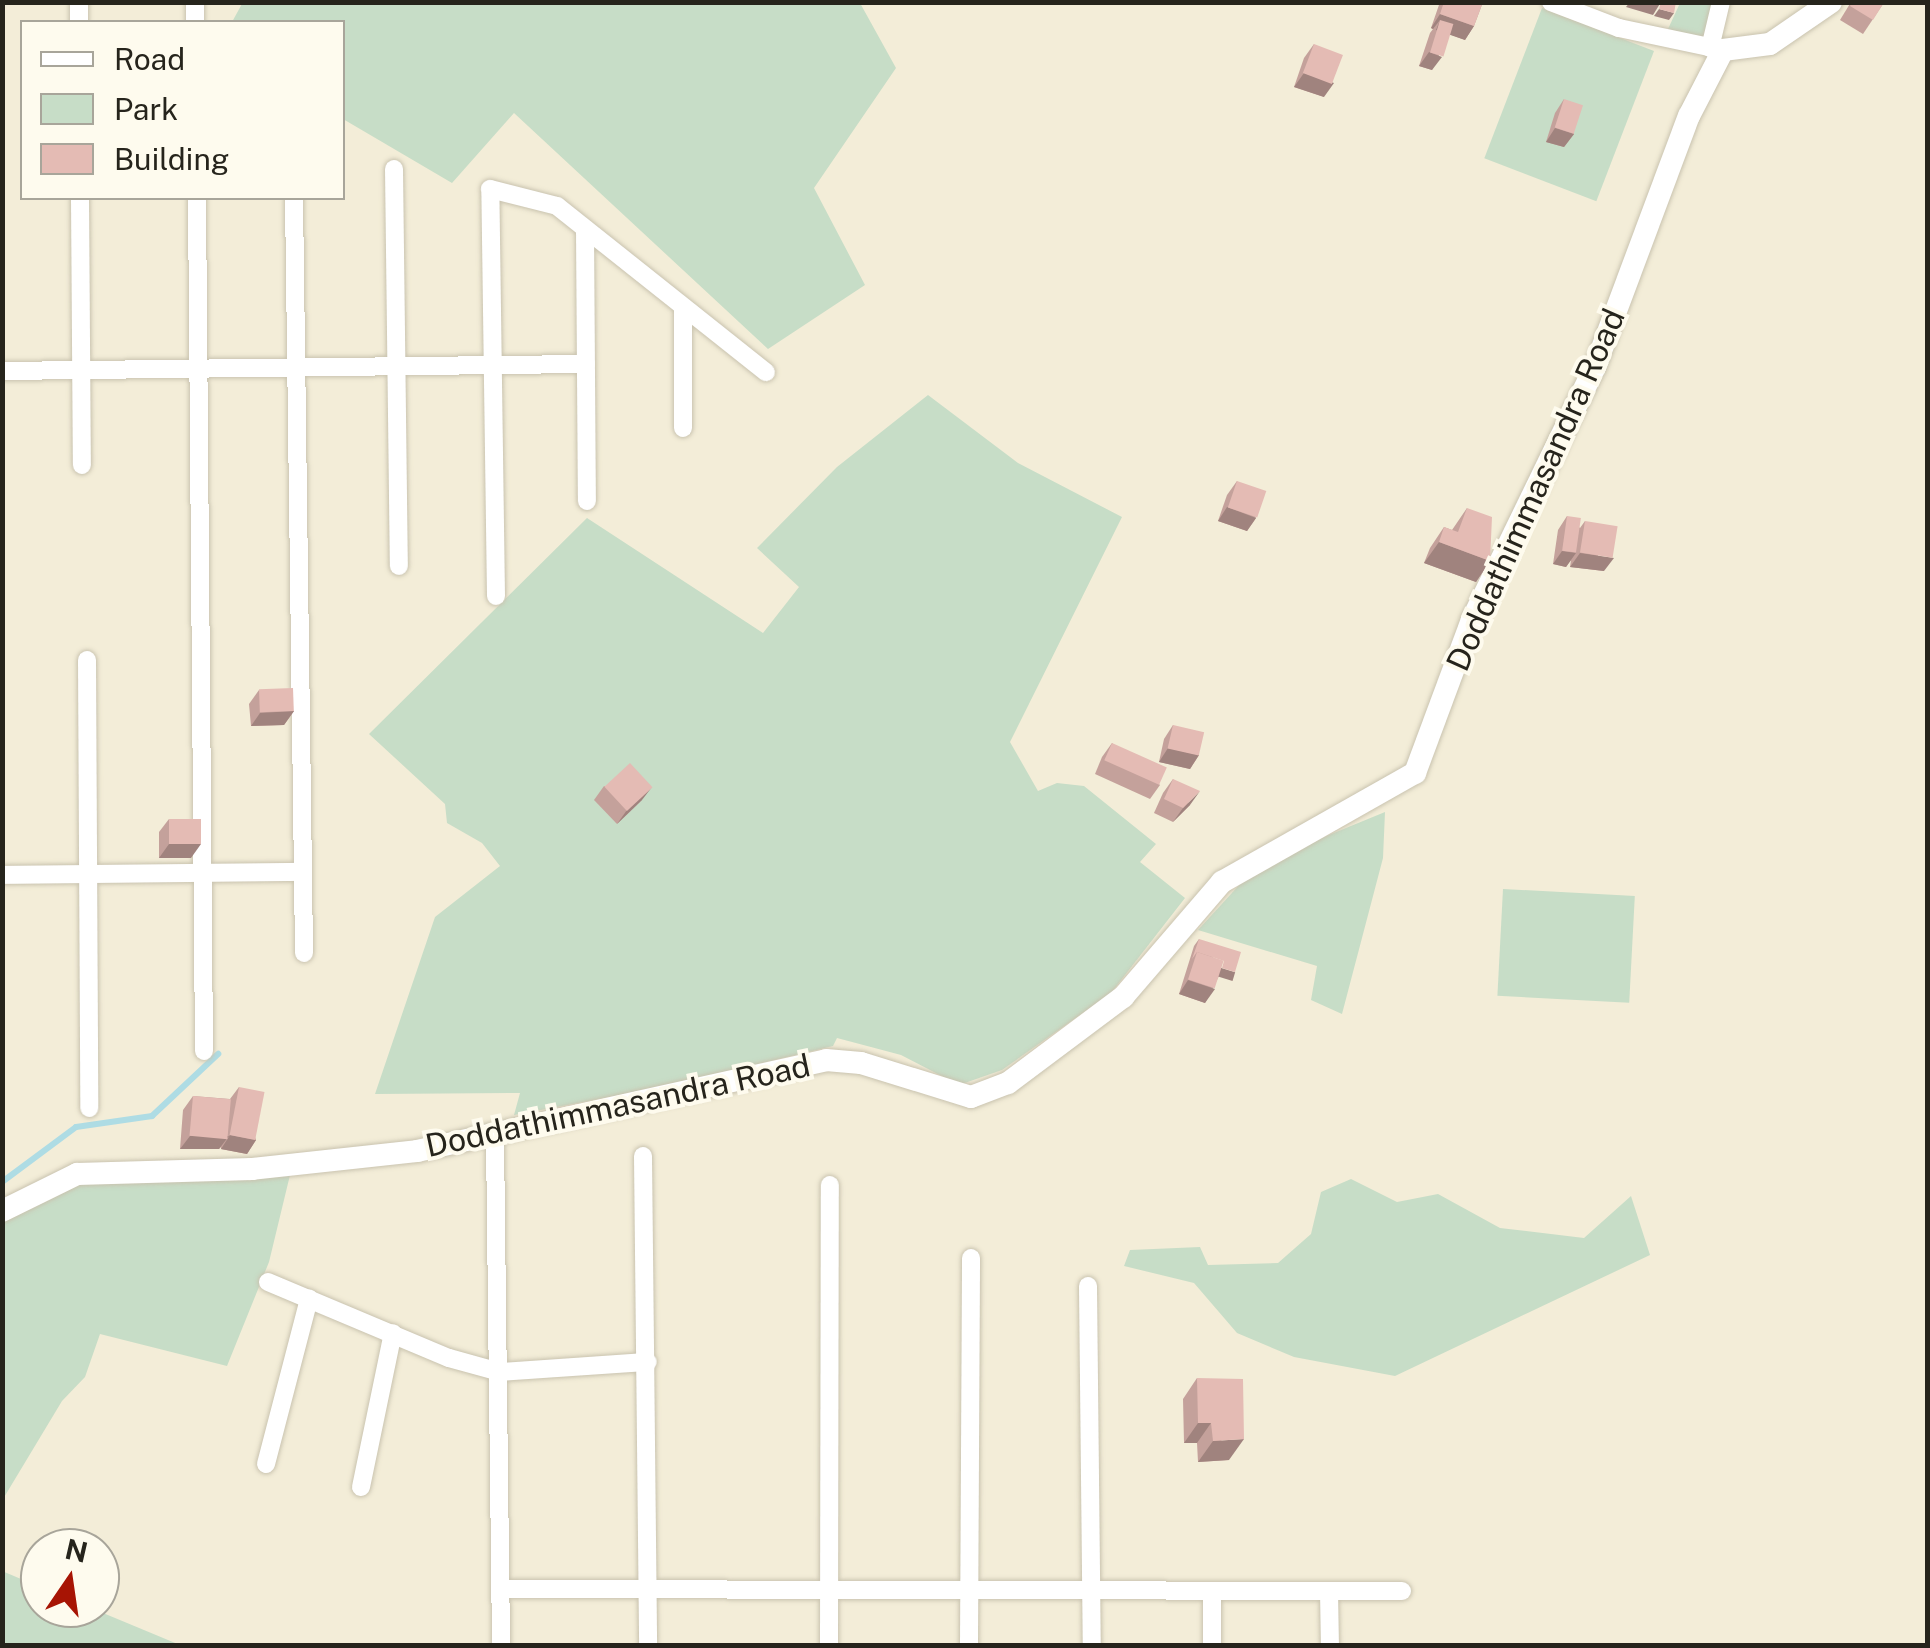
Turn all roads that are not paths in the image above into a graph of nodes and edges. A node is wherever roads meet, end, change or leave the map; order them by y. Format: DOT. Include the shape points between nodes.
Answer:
graph roads {
  1 [pos="1552,2"];
  2 [pos="1721,2"];
  3 [pos="1831,2"];
  4 [pos="1716,49"];
  5 [pos="394,168"];
  6 [pos="80,200"];
  7 [pos="197,200"];
  8 [pos="294,200"];
  9 [pos="585,229"];
  10 [pos="683,306"];
  11 [pos="586,364"];
  12 [pos="492,365"];
  13 [pos="396,366"];
  14 [pos="296,367"];
  15 [pos="199,368"];
  16 [pos="82,370"];
  17 [pos="2,371"];
  18 [pos="766,372"];
  19 [pos="683,428"];
  20 [pos="82,465"];
  21 [pos="587,502"];
  22 [pos="399,566"];
  23 [pos="496,596"];
  24 [pos="87,660"];
  25 [pos="303,872"];
  26 [pos="88,874"];
  27 [pos="204,874"];
  28 [pos="2,876"];
  29 [pos="304,952"];
  30 [pos="204,1051"];
  31 [pos="89,1108"];
  32 [pos="495,1138"];
  33 [pos="644,1156"];
  34 [pos="830,1184"];
  35 [pos="2,1211"];
  36 [pos="971,1258"];
  37 [pos="268,1282"];
  38 [pos="1088,1286"];
  39 [pos="309,1299"];
  40 [pos="393,1334"];
  41 [pos="648,1362"];
  42 [pos="500,1372"];
  43 [pos="266,1464"];
  44 [pos="361,1486"];
  45 [pos="500,1589"];
  46 [pos="649,1590"];
  47 [pos="828,1590"];
  48 [pos="968,1590"];
  49 [pos="1093,1590"];
  50 [pos="1212,1591"];
  51 [pos="1329,1591"];
  52 [pos="1402,1592"];
  53 [pos="501,1646"];
  54 [pos="648,1646"];
  55 [pos="829,1646"];
  56 [pos="969,1646"];
  57 [pos="1092,1646"];
  58 [pos="1212,1646"];
  59 [pos="1330,1646"];
  1 -- 4 [label="street" via="1619,28"];
  2 -- 4 [label="street"];
  3 -- 4 [label="street" via="1770,44"];
  4 -- 32 [label="street, Doddathimmasandra Road" via="1595,367 1472,620 1415,773 1222,882 1123,997 990,1093 944,1094 873,1067 826,1060"];
  5 -- 13 [label="street"];
  6 -- 16 [label="street"];
  7 -- 15 [label="street"];
  8 -- 14 [label="street"];
  9 -- 10 [label="street"];
  9 -- 11 [label="street"];
  9 -- 12 [label="street" via="557,206 490,189"];
  10 -- 18 [label="street"];
  10 -- 19 [label="street"];
  11 -- 12 [label="street"];
  11 -- 21 [label="street"];
  12 -- 13 [label="street"];
  12 -- 23 [label="street"];
  13 -- 14 [label="street"];
  13 -- 22 [label="street"];
  14 -- 15 [label="street"];
  14 -- 25 [label="street"];
  15 -- 16 [label="street"];
  15 -- 27 [label="street"];
  16 -- 17 [label="street"];
  16 -- 20 [label="street"];
  24 -- 26 [label="street"];
  25 -- 27 [label="street"];
  25 -- 29 [label="street"];
  26 -- 27 [label="street"];
  26 -- 28 [label="street"];
  26 -- 31 [label="street"];
  27 -- 30 [label="street"];
  32 -- 35 [label="street, Doddathimmasandra Road" via="252,1168 77,1174"];
  32 -- 42 [label="street"];
  33 -- 41 [label="street"];
  34 -- 47 [label="street"];
  36 -- 48 [label="street"];
  37 -- 39 [label="street"];
  38 -- 49 [label="street"];
  39 -- 40 [label="street"];
  39 -- 43 [label="street"];
  40 -- 42 [label="street"];
  40 -- 44 [label="street"];
  41 -- 42 [label="street"];
  41 -- 46 [label="street"];
  42 -- 45 [label="street"];
  45 -- 46 [label="street"];
  45 -- 53 [label="street"];
  46 -- 47 [label="street"];
  46 -- 54 [label="street"];
  47 -- 48 [label="street"];
  47 -- 55 [label="street"];
  48 -- 49 [label="street"];
  48 -- 56 [label="street"];
  49 -- 50 [label="street"];
  49 -- 57 [label="street"];
  50 -- 51 [label="street"];
  50 -- 58 [label="street"];
  51 -- 52 [label="street"];
  51 -- 59 [label="street"];
}
